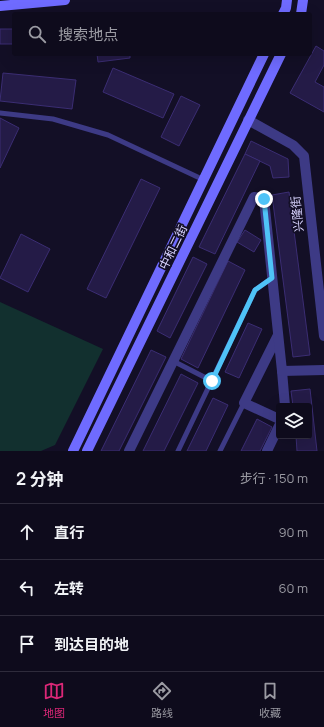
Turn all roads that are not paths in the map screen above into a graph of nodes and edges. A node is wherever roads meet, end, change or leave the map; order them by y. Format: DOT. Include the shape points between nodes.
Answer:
graph roads {
  1 [pos="65,0"];
  2 [pos="287,0"];
  3 [pos="303,0"];
  4 [pos="0,6"];
  5 [pos="284,12"];
  6 [pos="301,12"];
  7 [pos="263,56"];
  8 [pos="280,56"];
  9 [pos="0,113"];
  10 [pos="248,120"];
  11 [pos="204,180"];
  12 [pos="272,278"];
  13 [pos="278,335"];
  14 [pos="324,336"];
  15 [pos="173,361"];
  16 [pos="324,370"];
  17 [pos="282,371"];
  18 [pos="212,381"];
  19 [pos="244,402"];
  20 [pos="285,403"];
  21 [pos="276,418"];
  22 [pos="276,432"];
  23 [pos="73,451"];
  24 [pos="87,451"];
  25 [pos="129,451"];
  26 [pos="178,451"];
  27 [pos="220,451"];
  28 [pos="267,451"];
  1 -- 4 [label="street"];
  2 -- 5 [label="street"];
  3 -- 6 [label="street"];
  7 -- 11 [label="street, 中和二街"];
  8 -- 10 [label="street, 中和二街"];
  9 -- 11 [label="lane" via="53,119 108,135"];
  10 -- 14 [label="street, 兴隆街" via="293,145 304,156"];
  10 -- 24 [label="street, 中和二街"];
  11 -- 23 [label="street, 中和二街"];
  12 -- 13 [label="street"];
  12 -- 15 [label="street" via="264,199 254,197"];
  12 -- 18 [label="lane" via="255,290"];
  13 -- 17 [label="street"];
  13 -- 19 [label="street"];
  15 -- 18 [label="lane"];
  15 -- 25 [label="street"];
  16 -- 17 [label="street"];
  17 -- 20 [label="street"];
  18 -- 26 [label="lane"];
  19 -- 21 [label="street"];
  19 -- 27 [label="lane"];
  22 -- 28 [label="street"];
}
